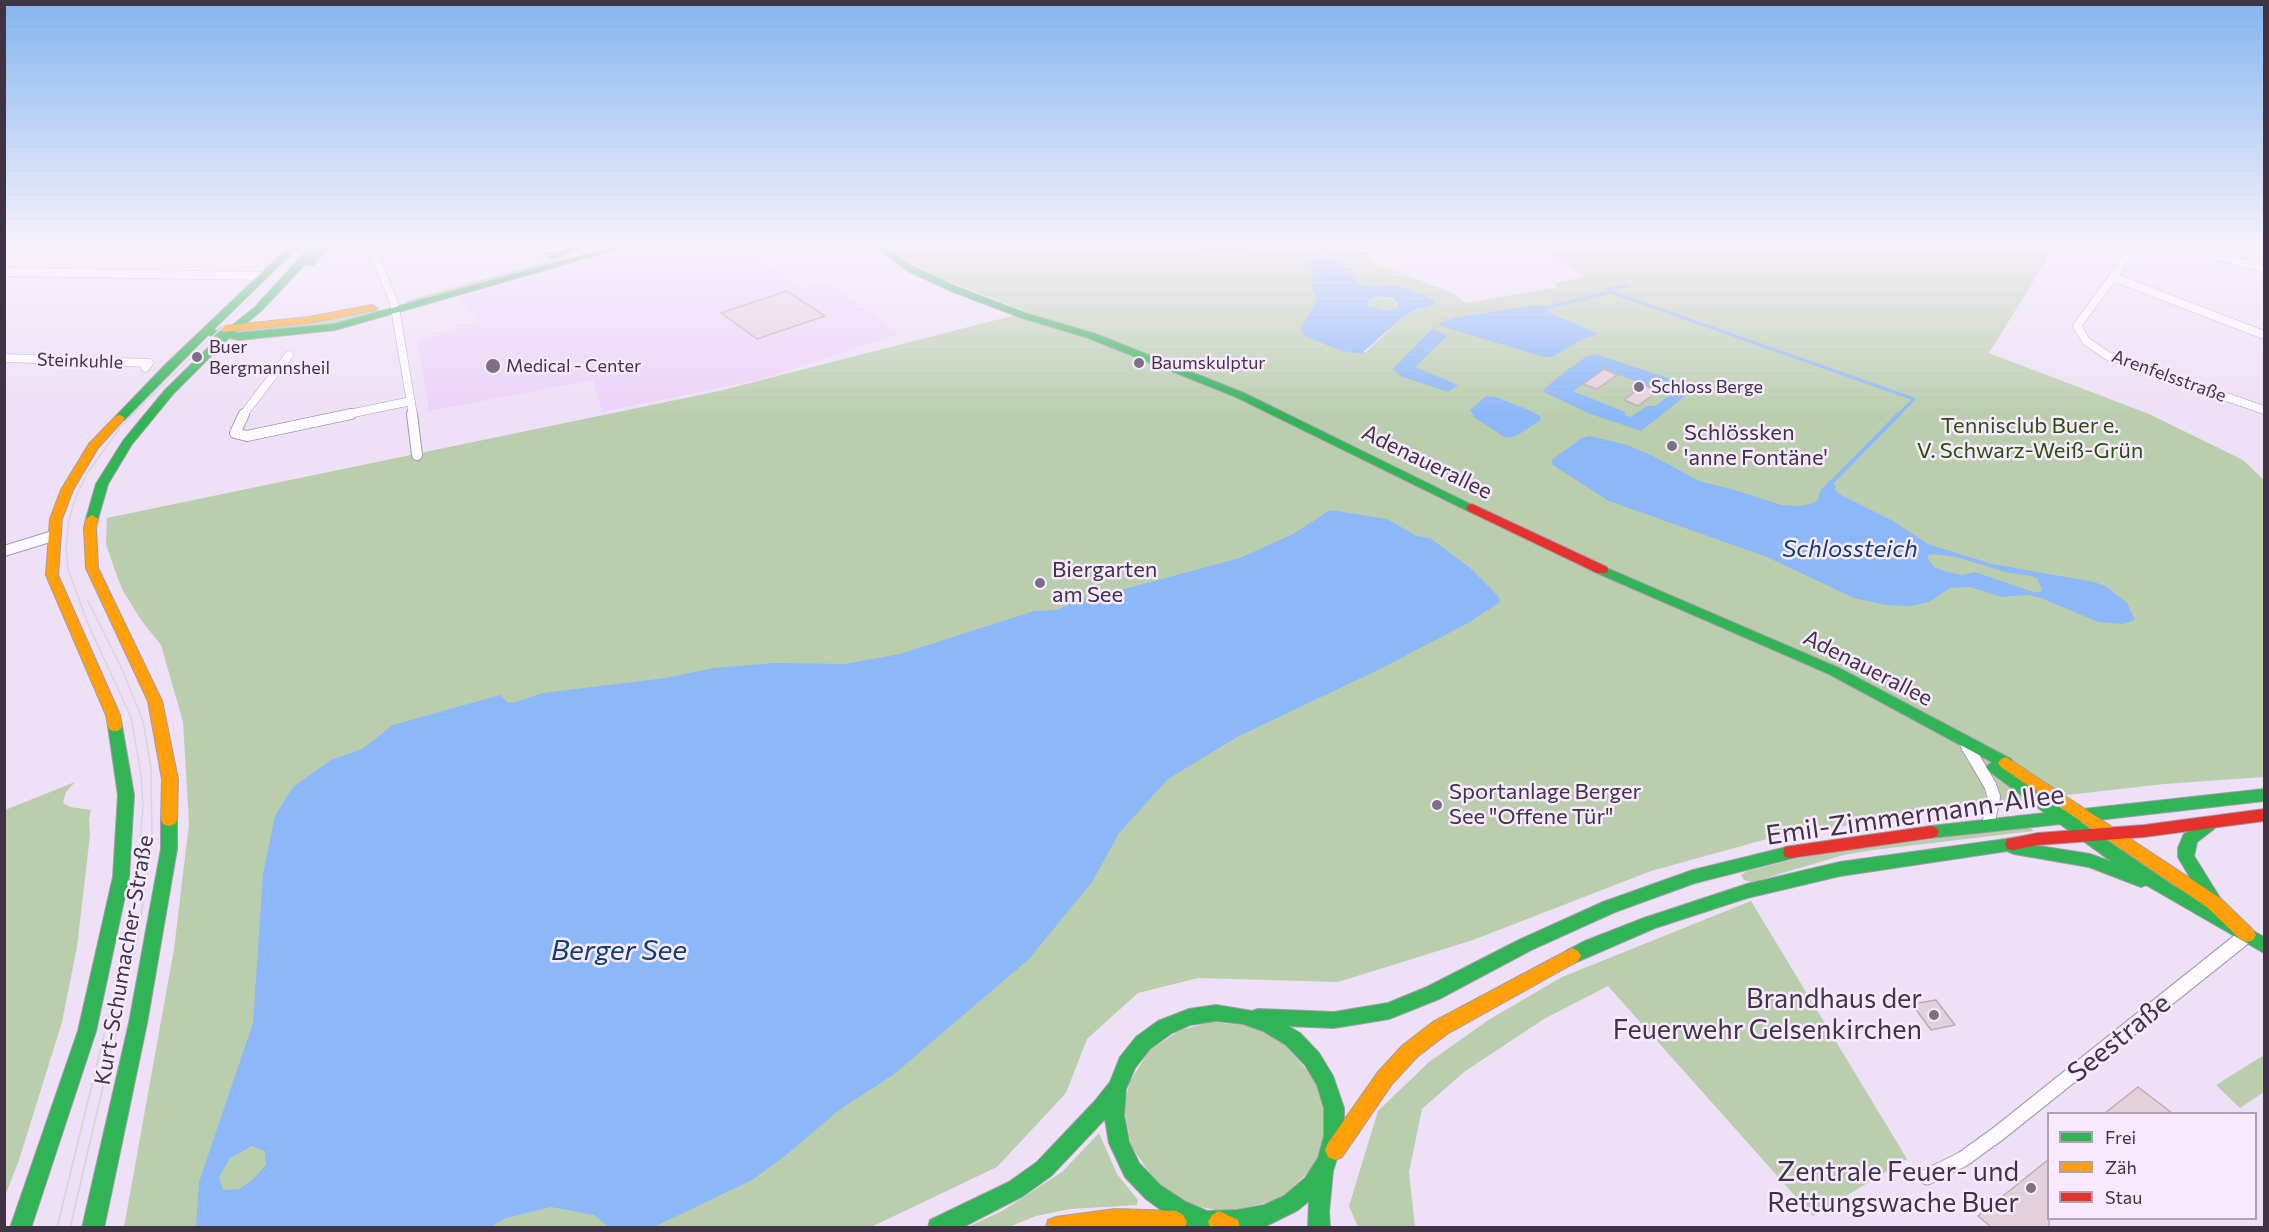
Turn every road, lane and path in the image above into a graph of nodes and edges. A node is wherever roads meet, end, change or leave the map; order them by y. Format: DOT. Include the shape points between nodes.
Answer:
graph roads {
  1 [pos="238,300"];
  2 [pos="266,300"];
  3 [pos="275,300"];
  4 [pos="392,300"];
  5 [pos="414,300"];
  6 [pos="983,300"];
  7 [pos="2095,300"];
  8 [pos="2175,300"];
  9 [pos="394,307"];
  10 [pos="251,325"];
  11 [pos="206,332"];
  12 [pos="233,334"];
  13 [pos="2265,335"];
  14 [pos="289,355"];
  15 [pos="4,358"];
  16 [pos="145,368"];
  17 [pos="411,401"];
  18 [pos="2265,410"];
  19 [pos="417,455"];
  20 [pos="53,536"];
  21 [pos="4,550"];
  22 [pos="1961,742"];
  23 [pos="2265,795"];
  24 [pos="2265,815"];
  25 [pos="2087,816"];
  26 [pos="2064,818"];
  27 [pos="2213,822"];
  28 [pos="1988,825"];
  29 [pos="2110,833"];
  30 [pos="2086,834"];
  31 [pos="2002,846"];
  32 [pos="2168,891"];
  33 [pos="2214,903"];
  34 [pos="2247,935"];
  35 [pos="2265,945"];
  36 [pos="1243,1016"];
  37 [pos="1117,1088"];
  38 [pos="1325,1165"];
  39 [pos="1928,1177"];
  40 [pos="1220,1224"];
  41 [pos="20,1227"];
  42 [pos="93,1227"];
  43 [pos="939,1227"];
  44 [pos="1056,1227"];
  45 [pos="1319,1227"];
  1 -- 11 [label="main road, Kurt-Schumacher-Straße"];
  2 -- 12 [label="main road, Kurt-Schumacher-Straße"];
  3 -- 10 [label="main road, Kurt-Schumacher-Straße"];
  4 -- 9 [label="street"];
  5 -- 9 [label="main road"];
  6 -- 22 [label="main road, Adenauerallee" via="1103,340 1240,395 1574,558 1834,671"];
  7 -- 18 [label="street, Arenfelsstraße" via="2078,322 2080,334 2108,356"];
  8 -- 13 [label="street"];
  9 -- 10 [label="main road"];
  9 -- 12 [label="main road" via="334,327"];
  9 -- 17 [label="street"];
  10 -- 12 [label="main road, Kurt-Schumacher-Straße"];
  11 -- 12 [label="main road"];
  11 -- 20 [label="main road, Kurt-Schumacher-Straße" via="93,446 67,490"];
  12 -- 42 [label="main road, Kurt-Schumacher-Straße" via="189,384 158,408 126,443 102,484 90,528 93,568 156,701 170,779 166,860 138,1023"];
  14 -- 17 [label="street" via="242,417 236,433 247,436"];
  15 -- 16 [label="street, Steinkuhle" via="149,363"];
  17 -- 19 [label="street"];
  20 -- 21 [label="street"];
  20 -- 41 [label="main road, Kurt-Schumacher-Straße" via="51,575 113,715 126,795 120,877 87,1031"];
  22 -- 25 [label="main road, Adenauerallee" via="2005,762"];
  22 -- 26 [label="main road, Adenauerallee"];
  22 -- 28 [label="street" via="1994,797"];
  23 -- 25 [label="main road, Emil-Zimmermann-Allee"];
  24 -- 27 [label="main road, Emil-Zimmermann-Allee"];
  25 -- 26 [label="main road, Emil-Zimmermann-Allee"];
  25 -- 29 [label="main road, Adenauerallee"];
  26 -- 28 [label="main road, Emil-Zimmermann-Allee"];
  26 -- 30 [label="main road, Adenauerallee"];
  27 -- 29 [label="main road, Emil-Zimmermann-Allee"];
  27 -- 33 [label="main road" via="2190,837 2186,857"];
  28 -- 36 [label="main road, Emil-Zimmermann-Allee" via="1809,848 1693,877 1573,922 1389,1011 1334,1020"];
  29 -- 30 [label="main road, Emil-Zimmermann-Allee"];
  29 -- 33 [label="main road, Adenauerallee"];
  30 -- 31 [label="main road, Emil-Zimmermann-Allee"];
  30 -- 32 [label="main road, Adenauerallee"];
  31 -- 32 [label="main road" via="2090,861"];
  31 -- 38 [label="main road, Emil-Zimmermann-Allee" via="1840,868 1771,885 1591,946 1440,1028 1410,1051 1385,1078"];
  32 -- 34 [label="main road, Adenauerallee"];
  33 -- 34 [label="main road, Adenauerallee"];
  34 -- 35 [label="main road, Adenauerallee"];
  34 -- 39 [label="street, Seestraße" via="1999,1133 1963,1159"];
  36 -- 37 [label="main road, Emil-Zimmermann-Allee" via="1216,1013 1189,1017 1165,1027 1143,1042 1127,1063"];
  36 -- 38 [label="main road, Emil-Zimmermann-Allee" via="1293,1039 1326,1082 1334,1108 1334,1136"];
  37 -- 40 [label="main road, Emil-Zimmermann-Allee" via="1114,1115 1119,1143 1132,1170 1153,1192 1179,1210"];
  37 -- 43 [label="main road, Emil-Zimmermann-Allee" via="1044,1169 1016,1189"];
  38 -- 40 [label="main road, Emil-Zimmermann-Allee" via="1312,1185 1291,1203 1266,1215"];
  38 -- 45 [label="main road"];
  40 -- 44 [label="main road, Emil-Zimmermann-Allee" via="1115,1220"];
}
